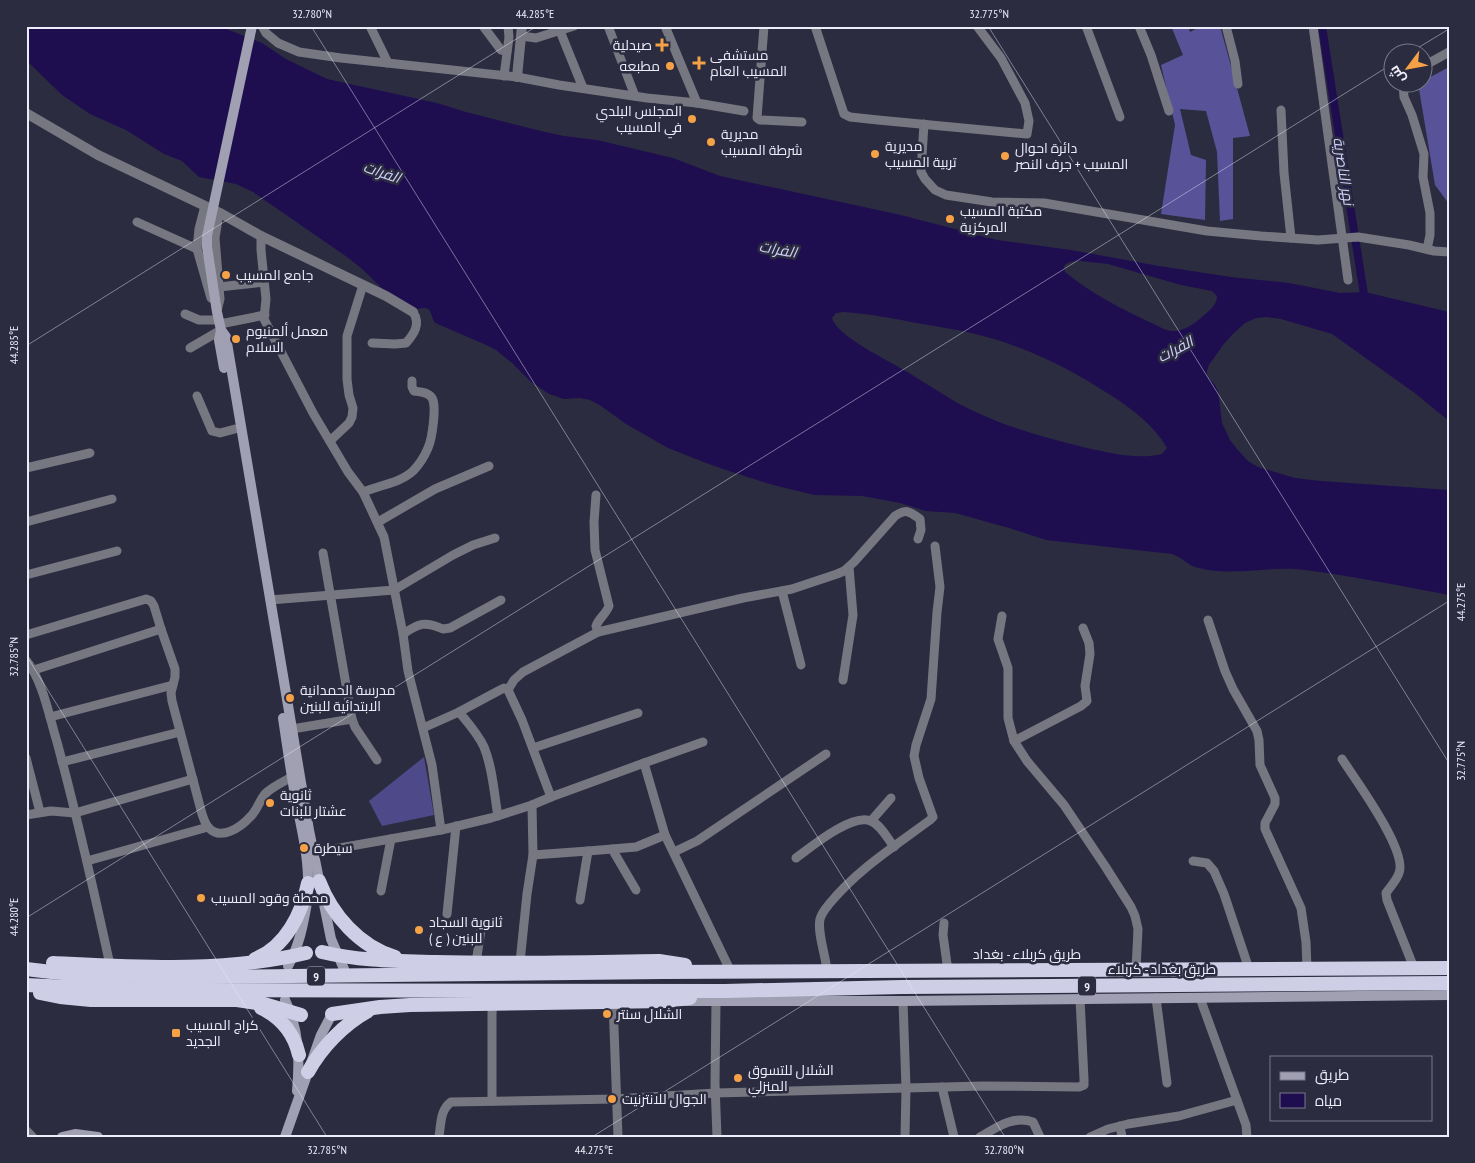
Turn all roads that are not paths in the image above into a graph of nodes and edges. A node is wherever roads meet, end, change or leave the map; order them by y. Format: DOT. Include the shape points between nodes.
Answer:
graph roads {
  1 [pos="252,26"];
  2 [pos="262,26"];
  3 [pos="370,26"];
  4 [pos="483,26"];
  5 [pos="508,26"];
  6 [pos="574,26"];
  7 [pos="608,26"];
  8 [pos="666,26"];
  9 [pos="764,26"];
  10 [pos="815,26"];
  11 [pos="977,26"];
  12 [pos="1086,26"];
  13 [pos="1139,26"];
  14 [pos="1226,26"];
  15 [pos="1313,26"];
  16 [pos="521,31"];
  17 [pos="560,31"];
  18 [pos="507,52"];
  19 [pos="1449,52"];
  20 [pos="1432,61"];
  21 [pos="388,63"];
  22 [pos="504,76"];
  23 [pos="517,77"];
  24 [pos="1238,84"];
  25 [pos="583,88"];
  26 [pos="1404,92"];
  27 [pos="635,96"];
  28 [pos="697,103"];
  29 [pos="1281,110"];
  30 [pos="744,111"];
  31 [pos="1169,111"];
  32 [pos="26,113"];
  33 [pos="1120,117"];
  34 [pos="802,122"];
  35 [pos="924,124"];
  36 [pos="205,206"];
  37 [pos="219,213"];
  38 [pos="137,222"];
  39 [pos="261,236"];
  40 [pos="1290,238"];
  41 [pos="1345,239"];
  42 [pos="197,249"];
  43 [pos="1427,249"];
  44 [pos="1449,252"];
  45 [pos="1348,280"];
  46 [pos="264,282"];
  47 [pos="364,285"];
  48 [pos="220,287"];
  49 [pos="413,312"];
  50 [pos="185,314"];
  51 [pos="265,315"];
  52 [pos="219,321"];
  53 [pos="372,343"];
  54 [pos="190,348"];
  55 [pos="412,381"];
  56 [pos="197,396"];
  57 [pos="235,429"];
  58 [pos="330,441"];
  59 [pos="90,453"];
  60 [pos="489,466"];
  61 [pos="26,468"];
  62 [pos="363,492"];
  63 [pos="596,495"];
  64 [pos="112,499"];
  65 [pos="26,522"];
  66 [pos="378,522"];
  67 [pos="495,538"];
  68 [pos="918,539"];
  69 [pos="935,546"];
  70 [pos="117,551"];
  71 [pos="324,553"];
  72 [pos="849,567"];
  73 [pos="26,575"];
  74 [pos="394,590"];
  75 [pos="782,591"];
  76 [pos="331,595"];
  77 [pos="270,600"];
  78 [pos="501,600"];
  79 [pos="1002,616"];
  80 [pos="1208,620"];
  81 [pos="1083,628"];
  82 [pos="161,629"];
  83 [pos="598,632"];
  84 [pos="26,634"];
  85 [pos="403,634"];
  86 [pos="26,660"];
  87 [pos="801,665"];
  88 [pos="34,670"];
  89 [pos="842,680"];
  90 [pos="173,685"];
  91 [pos="508,690"];
  92 [pos="459,712"];
  93 [pos="638,713"];
  94 [pos="50,717"];
  95 [pos="352,719"];
  96 [pos="423,728"];
  97 [pos="292,729"];
  98 [pos="180,732"];
  99 [pos="1014,741"];
  100 [pos="704,742"];
  101 [pos="533,748"];
  102 [pos="826,754"];
  103 [pos="26,758"];
  104 [pos="1342,759"];
  105 [pos="377,760"];
  106 [pos="62,762"];
  107 [pos="644,763"];
  108 [pos="292,777"];
  109 [pos="193,779"];
  110 [pos="550,797"];
  111 [pos="891,798"];
  112 [pos="532,805"];
  113 [pos="40,812"];
  114 [pos="75,814"];
  115 [pos="26,815"];
  116 [pos="498,816"];
  117 [pos="871,821"];
  118 [pos="456,826"];
  119 [pos="208,827"];
  120 [pos="440,830"];
  121 [pos="666,835"];
  122 [pos="391,839"];
  123 [pos="894,847"];
  124 [pos="612,849"];
  125 [pos="588,851"];
  126 [pos="674,852"];
  127 [pos="310,853"];
  128 [pos="533,855"];
  129 [pos="796,858"];
  130 [pos="87,861"];
  131 [pos="1193,862"];
  132 [pos="313,882"];
  133 [pos="636,890"];
  134 [pos="381,891"];
  135 [pos="580,900"];
  136 [pos="447,914"];
  137 [pos="482,923"];
  138 [pos="944,923"];
  139 [pos="322,952"];
  140 [pos="338,956"];
  141 [pos="296,958"];
  142 [pos="413,962"];
  143 [pos="520,962"];
  144 [pos="476,963"];
  145 [pos="26,964"];
  146 [pos="236,964"];
  147 [pos="110,965"];
  148 [pos="1414,968"];
  149 [pos="1449,968"];
  150 [pos="26,969"];
  151 [pos="344,969"];
  152 [pos="1249,969"];
  153 [pos="1307,969"];
  154 [pos="1136,970"];
  155 [pos="823,971"];
  156 [pos="847,971"];
  157 [pos="948,971"];
  158 [pos="728,972"];
  159 [pos="89,982"];
  160 [pos="1449,983"];
  161 [pos="26,985"];
  162 [pos="26,988"];
  163 [pos="816,988"];
  164 [pos="847,988"];
  165 [pos="725,991"];
  166 [pos="1449,995"];
  167 [pos="1156,998"];
  168 [pos="1200,998"];
  169 [pos="1080,999"];
  170 [pos="234,1000"];
  171 [pos="613,1001"];
  172 [pos="666,1001"];
  173 [pos="903,1001"];
  174 [pos="716,1002"];
  175 [pos="493,1003"];
  176 [pos="380,1007"];
  177 [pos="292,1009"];
  178 [pos="332,1014"];
  179 [pos="299,1054"];
  180 [pos="308,1072"];
  181 [pos="1168,1083"];
  182 [pos="942,1087"];
  183 [pos="906,1088"];
  184 [pos="716,1093"];
  185 [pos="615,1099"];
  186 [pos="1238,1100"];
  187 [pos="492,1101"];
  188 [pos="295,1106"];
  189 [pos="1120,1126"];
  190 [pos="26,1131"];
  191 [pos="286,1136"];
  192 [pos="32,1137"];
  193 [pos="62,1137"];
  194 [pos="98,1137"];
  195 [pos="439,1137"];
  196 [pos="618,1137"];
  197 [pos="717,1137"];
  198 [pos="905,1137"];
  199 [pos="954,1137"];
  200 [pos="980,1137"];
  201 [pos="1040,1137"];
  202 [pos="1090,1137"];
  203 [pos="1122,1137"];
  204 [pos="1247,1137"];
  1 -- 52 [label="main road" via="207,236"];
  2 -- 21 [label="street" via="278,43 299,52"];
  3 -- 21 [label="street"];
  4 -- 18 [label="street"];
  5 -- 18 [label="street"];
  6 -- 17 [label="street"];
  7 -- 27 [label="street"];
  8 -- 28 [label="street"];
  9 -- 34 [label="street" via="757,118"];
  10 -- 35 [label="street" via="844,114"];
  11 -- 35 [label="street" via="1001,58 1025,103 1028,134"];
  12 -- 33 [label="street"];
  13 -- 31 [label="street"];
  14 -- 24 [label="street"];
  15 -- 41 [label="street"];
  16 -- 17 [label="street" via="536,38"];
  16 -- 23 [label="street"];
  17 -- 25 [label="street"];
  18 -- 22 [label="street"];
  19 -- 20 [label="street"];
  21 -- 22 [label="street"];
  22 -- 23 [label="street"];
  23 -- 25 [label="street"];
  25 -- 27 [label="street"];
  26 -- 43 [label="street" via="1424,154 1423,177 1430,213"];
  27 -- 28 [label="street"];
  28 -- 30 [label="street"];
  29 -- 40 [label="street"];
  32 -- 36 [label="street" via="98,155"];
  35 -- 40 [label="street" via="921,172 936,190 946,195 992,202 1044,203 1207,231"];
  36 -- 37 [label="street"];
  36 -- 42 [label="street"];
  37 -- 39 [label="street"];
  37 -- 48 [label="street" via="215,238"];
  38 -- 42 [label="street"];
  39 -- 46 [label="street"];
  39 -- 47 [label="street"];
  40 -- 41 [label="street"];
  41 -- 43 [label="street" via="1358,237"];
  41 -- 45 [label="street"];
  42 -- 52 [label="street"];
  43 -- 44 [label="street"];
  46 -- 48 [label="street"];
  46 -- 51 [label="street"];
  47 -- 49 [label="street"];
  47 -- 58 [label="street" via="347,336 347,379 352,417"];
  48 -- 52 [label="street"];
  49 -- 53 [label="street" via="416,327 406,343"];
  50 -- 52 [label="street" via="199,320"];
  51 -- 52 [label="street"];
  51 -- 58 [label="street" via="264,319"];
  52 -- 54 [label="street"];
  52 -- 57 [label="main road" via="219,340"];
  52 -- 77 [label="main road" via="226,337"];
  55 -- 62 [label="street" via="414,391 426,393 434,401 429,446 415,469 403,479"];
  56 -- 57 [label="street" via="212,431 220,434"];
  57 -- 108 [label="main road"];
  58 -- 62 [label="street"];
  59 -- 61 [label="street"];
  60 -- 66 [label="street" via="436,489"];
  62 -- 66 [label="street"];
  63 -- 83 [label="street" via="595,550 609,606 596,626"];
  64 -- 65 [label="street"];
  66 -- 74 [label="street"];
  67 -- 74 [label="street" via="453,555"];
  68 -- 72 [label="street" via="920,519 906,510 901,512"];
  69 -- 123 [label="street" via="940,587 931,699 914,756 932,816"];
  70 -- 73 [label="street"];
  71 -- 76 [label="street"];
  72 -- 75 [label="street" via="814,583"];
  72 -- 89 [label="street" via="854,615"];
  74 -- 76 [label="street"];
  74 -- 85 [label="street"];
  75 -- 83 [label="street"];
  75 -- 87 [label="street"];
  76 -- 77 [label="street"];
  76 -- 95 [label="street"];
  77 -- 97 [label="main road"];
  78 -- 85 [label="street" via="450,628 443,630 425,623"];
  79 -- 99 [label="street" via="998,639 1008,668 1008,718"];
  80 -- 153 [label="street" via="1225,672 1257,731 1260,765 1274,798 1265,829 1301,908"];
  81 -- 99 [label="street" via="1090,654 1085,686 1087,701"];
  82 -- 84 [label="street" via="154,606 146,599"];
  82 -- 88 [label="street"];
  82 -- 90 [label="street" via="175,669"];
  83 -- 91 [label="street" via="523,672"];
  85 -- 96 [label="street" via="408,671"];
  86 -- 88 [label="street"];
  88 -- 94 [label="street"];
  90 -- 94 [label="street"];
  90 -- 98 [label="street" via="172,701"];
  91 -- 92 [label="street" via="504,688"];
  91 -- 101 [label="street"];
  92 -- 96 [label="street"];
  92 -- 116 [label="street" via="483,746 489,762"];
  93 -- 101 [label="street"];
  94 -- 106 [label="street"];
  95 -- 97 [label="street"];
  95 -- 105 [label="street"];
  96 -- 120 [label="street" via="432,765"];
  97 -- 127 [label="main road"];
  98 -- 106 [label="street"];
  98 -- 109 [label="street"];
  99 -- 154 [label="street" via="1064,805 1135,916 1138,930"];
  100 -- 107 [label="street"];
  101 -- 110 [label="street"];
  102 -- 126 [label="street" via="697,841"];
  103 -- 113 [label="street"];
  104 -- 148 [label="street" via="1390,835 1398,855 1400,873 1386,893"];
  106 -- 114 [label="street"];
  107 -- 110 [label="street"];
  107 -- 121 [label="street"];
  108 -- 119 [label="street" via="268,791 251,816 233,830 222,833"];
  108 -- 127 [label="main road"];
  109 -- 114 [label="street"];
  109 -- 119 [label="street"];
  110 -- 112 [label="street"];
  111 -- 117 [label="street"];
  112 -- 116 [label="street"];
  112 -- 128 [label="street"];
  113 -- 114 [label="street"];
  113 -- 115 [label="street"];
  114 -- 130 [label="street"];
  116 -- 118 [label="street"];
  117 -- 123 [label="street"];
  117 -- 129 [label="street" via="854,821 835,830"];
  118 -- 120 [label="street"];
  118 -- 136 [label="street"];
  119 -- 130 [label="street"];
  120 -- 122 [label="street"];
  121 -- 124 [label="street" via="636,847"];
  121 -- 126 [label="street"];
  122 -- 127 [label="street"];
  122 -- 134 [label="street"];
  123 -- 155 [label="street" via="851,879 822,912"];
  124 -- 125 [label="street"];
  124 -- 133 [label="street"];
  125 -- 128 [label="street"];
  125 -- 135 [label="street"];
  126 -- 158 [label="street"];
  127 -- 132 [label="main road"];
  128 -- 143 [label="street"];
  130 -- 147 [label="street"];
  131 -- 152 [label="street" via="1207,863 1214,871"];
  132 -- 140 [label="main road"];
  132 -- 141 [label="main road"];
  132 -- 142 [label="highway" via="357,936 390,956"];
  132 -- 146 [label="highway" via="302,908 280,941 267,953"];
  137 -- 144 [label="street"];
  138 -- 157 [label="street"];
  139 -- 140 [label="highway, 9"];
  139 -- 141 [label="highway, 9"];
  139 -- 151 [label="highway, 9" via="335,958"];
  140 -- 142 [label="highway, 9"];
  140 -- 151 [label="main road"];
  141 -- 146 [label="highway, 9"];
  141 -- 177 [label="highway, 9" via="283,974 282,983 282,992"];
  142 -- 144 [label="highway, 9"];
  143 -- 144 [label="highway, 9"];
  143 -- 158 [label="highway, 9" via="659,961"];
  145 -- 147 [label="highway, 9"];
  146 -- 147 [label="highway, 9" via="177,967"];
  148 -- 149 [label="highway, طريق كربلاء - بغداد / 9"];
  148 -- 153 [label="highway, طريق كربلاء - بغداد / 9"];
  150 -- 159 [label="highway, 9"];
  151 -- 178 [label="highway, 9" via="348,983 346,998"];
  152 -- 153 [label="highway, طريق كربلاء - بغداد / 9"];
  152 -- 154 [label="highway, طريق كربلاء - بغداد / 9"];
  154 -- 157 [label="highway, طريق كربلاء - بغداد / 9"];
  155 -- 156 [label="highway, طريق كربلاء - بغداد / 9"];
  155 -- 158 [label="highway, طريق كربلاء - بغداد / 9"];
  155 -- 163 [label="highway" via="822,981"];
  156 -- 157 [label="highway, طريق كربلاء - بغداد / 9"];
  156 -- 164 [label="highway" via="843,980"];
  158 -- 159 [label="highway, 9" via="131,977"];
  159 -- 161 [label="highway, 9"];
  159 -- 165 [label="highway, 9" via="179,990"];
  160 -- 164 [label="highway, طريق بغداد - كربلاء / 9"];
  162 -- 170 [label="highway, 9" via="43,994 91,1000"];
  163 -- 164 [label="highway, طريق بغداد - كربلاء / 9"];
  163 -- 165 [label="highway, طريق بغداد - كربلاء / 9"];
  165 -- 172 [label="highway, 9"];
  166 -- 168 [label="main road"];
  167 -- 168 [label="main road"];
  167 -- 169 [label="main road"];
  167 -- 181 [label="street"];
  168 -- 186 [label="street"];
  169 -- 173 [label="main road"];
  169 -- 182 [label="street" via="1084,1085"];
  170 -- 177 [label="highway, 9"];
  170 -- 179 [label="highway" via="261,1008 282,1021 293,1036"];
  171 -- 172 [label="highway, 9"];
  171 -- 175 [label="highway, 9"];
  171 -- 185 [label="street"];
  172 -- 174 [label="main road"];
  173 -- 174 [label="main road"];
  173 -- 183 [label="street"];
  174 -- 184 [label="street"];
  175 -- 176 [label="highway, 9"];
  175 -- 187 [label="street"];
  176 -- 178 [label="highway, 9"];
  176 -- 180 [label="highway" via="355,1018 322,1050"];
  177 -- 178 [label="highway, 9" via="315,1018"];
  177 -- 179 [label="main road"];
  178 -- 180 [label="main road"];
  179 -- 188 [label="main road"];
  180 -- 188 [label="main road"];
  182 -- 183 [label="street"];
  182 -- 199 [label="street"];
  183 -- 184 [label="street"];
  183 -- 198 [label="street"];
  184 -- 185 [label="street"];
  184 -- 197 [label="street"];
  185 -- 187 [label="street"];
  185 -- 196 [label="street"];
  186 -- 189 [label="street" via="1179,1116"];
  186 -- 204 [label="street"];
  187 -- 195 [label="street" via="451,1102 445,1107"];
  188 -- 191 [label="main road"];
  189 -- 202 [label="street"];
  189 -- 203 [label="street"];
  190 -- 192 [label="street"];
  193 -- 194 [label="main road" via="75,1134"];
  200 -- 201 [label="street" via="1011,1121 1025,1119 1033,1122"];
}
